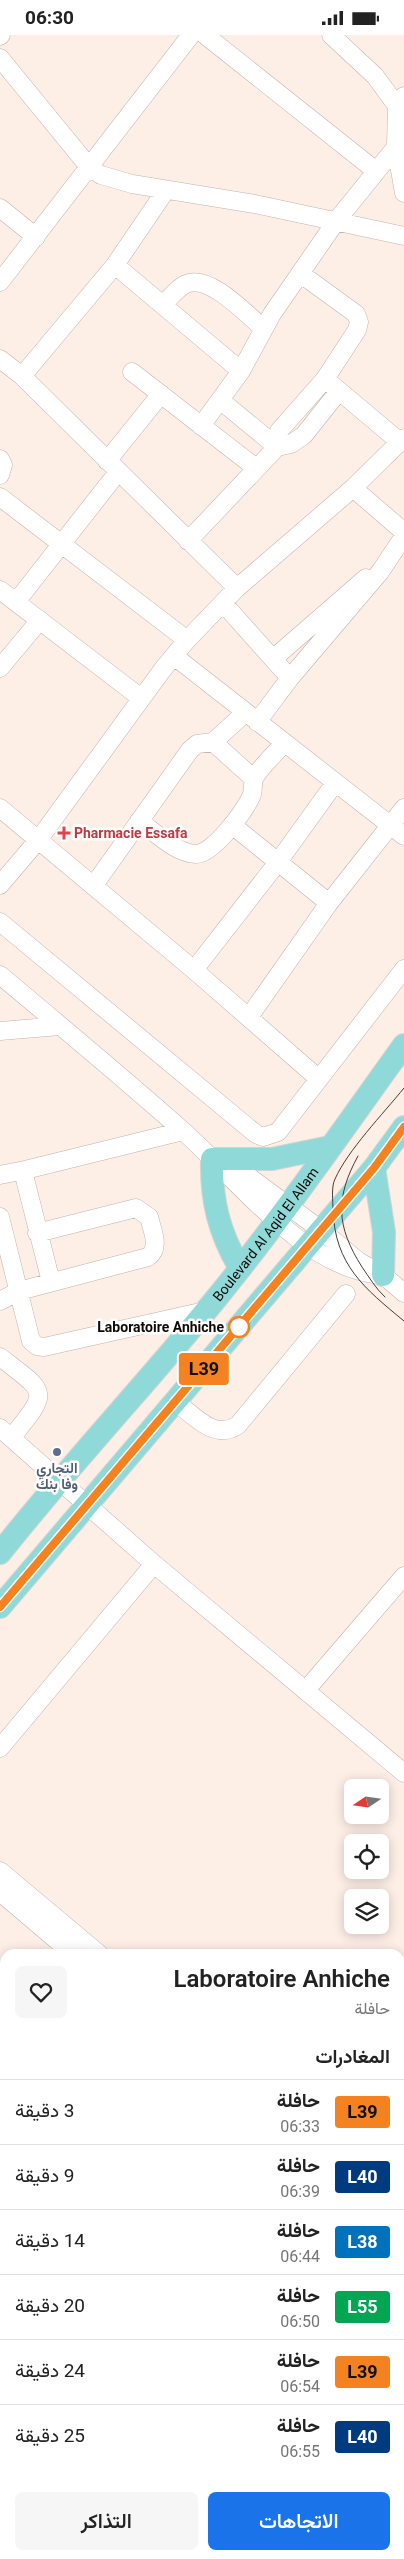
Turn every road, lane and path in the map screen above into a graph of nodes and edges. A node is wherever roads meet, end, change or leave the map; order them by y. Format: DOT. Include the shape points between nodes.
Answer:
graph roads {
  1 [pos="191,35"];
  2 [pos="204,35"];
  3 [pos="331,35"];
  4 [pos="0,58"];
  5 [pos="400,101"];
  6 [pos="396,147"];
  7 [pos="90,168"];
  8 [pos="376,171"];
  9 [pos="166,190"];
  10 [pos="404,193"];
  11 [pos="0,208"];
  12 [pos="337,221"];
  13 [pos="404,236"];
  14 [pos="36,237"];
  15 [pos="115,265"];
  16 [pos="301,274"];
  17 [pos="0,282"];
  18 [pos="163,305"];
  19 [pos="264,329"];
  20 [pos="0,359"];
  21 [pos="240,371"];
  22 [pos="132,372"];
  23 [pos="22,376"];
  24 [pos="325,379"];
  25 [pos="339,391"];
  26 [pos="160,394"];
  27 [pos="220,400"];
  28 [pos="201,425"];
  29 [pos="402,440"];
  30 [pos="277,447"];
  31 [pos="0,459"];
  32 [pos="112,466"];
  33 [pos="256,469"];
  34 [pos="0,475"];
  35 [pos="353,489"];
  36 [pos="0,497"];
  37 [pos="404,532"];
  38 [pos="404,537"];
  39 [pos="188,541"];
  40 [pos="61,545"];
  41 [pos="380,572"];
  42 [pos="237,588"];
  43 [pos="0,589"];
  44 [pos="16,602"];
  45 [pos="223,603"];
  46 [pos="40,620"];
  47 [pos="187,640"];
  48 [pos="174,656"];
  49 [pos="274,658"];
  50 [pos="0,668"];
  51 [pos="290,678"];
  52 [pos="141,699"];
  53 [pos="251,717"];
  54 [pos="214,742"];
  55 [pos="284,743"];
  56 [pos="254,779"];
  57 [pos="335,783"];
  58 [pos="0,808"];
  59 [pos="404,808"];
  60 [pos="139,821"];
  61 [pos="232,825"];
  62 [pos="390,825"];
  63 [pos="404,836"];
  64 [pos="39,839"];
  65 [pos="278,862"];
  66 [pos="0,885"];
  67 [pos="94,885"];
  68 [pos="329,903"];
  69 [pos="0,922"];
  70 [pos="194,969"];
  71 [pos="404,969"];
  72 [pos="0,975"];
  73 [pos="249,1017"];
  74 [pos="60,1026"];
  75 [pos="0,1031"];
  76 [pos="404,1045"];
  77 [pos="320,1079"];
  78 [pos="404,1127"];
  79 [pos="183,1131"];
  80 [pos="330,1147"];
  81 [pos="212,1159"];
  82 [pos="374,1168"];
  83 [pos="25,1170"];
  84 [pos="0,1175"];
  85 [pos="282,1213"];
  86 [pos="0,1217"];
  87 [pos="37,1233"];
  88 [pos="314,1237"];
  89 [pos="240,1267"];
  90 [pos="384,1275"];
  91 [pos="51,1282"];
  92 [pos="19,1291"];
  93 [pos="346,1293"];
  94 [pos="404,1293"];
  95 [pos="0,1301"];
  96 [pos="205,1311"];
  97 [pos="0,1357"];
  98 [pos="176,1402"];
  99 [pos="6,1433"];
  100 [pos="59,1479"];
  101 [pos="86,1503"];
  102 [pos="0,1553"];
  103 [pos="154,1564"];
  104 [pos="404,1576"];
  105 [pos="0,1607"];
  106 [pos="306,1690"];
  107 [pos="0,1748"];
  108 [pos="404,1773"];
  109 [pos="0,1871"];
  110 [pos="0,1892"];
  111 [pos="67,1949"];
  112 [pos="93,1949"];
  1 -- 7 [label="street"];
  2 -- 8 [label="street"];
  3 -- 5 [label="street"];
  4 -- 7 [label="street"];
  5 -- 6 [label="street"];
  6 -- 8 [label="street"];
  6 -- 10 [label="street"];
  7 -- 9 [label="street" via="114,180"];
  7 -- 14 [label="street"];
  8 -- 12 [label="street"];
  9 -- 12 [label="street"];
  9 -- 15 [label="street"];
  11 -- 14 [label="street"];
  12 -- 13 [label="street"];
  12 -- 16 [label="street"];
  14 -- 17 [label="street"];
  15 -- 18 [label="street"];
  15 -- 23 [label="street"];
  16 -- 19 [label="street"];
  16 -- 24 [label="street" via="356,314 359,322 358,330"];
  18 -- 19 [label="street" via="186,284 199,281 212,286"];
  18 -- 21 [label="street"];
  19 -- 21 [label="street"];
  20 -- 23 [label="street"];
  21 -- 27 [label="street"];
  22 -- 26 [label="street"];
  23 -- 32 [label="street"];
  24 -- 25 [label="street"];
  24 -- 30 [label="street" via="280,431"];
  25 -- 29 [label="street"];
  25 -- 30 [label="street" via="304,435 291,444"];
  26 -- 28 [label="street"];
  26 -- 32 [label="street"];
  27 -- 28 [label="street"];
  27 -- 30 [label="street"];
  28 -- 33 [label="street"];
  29 -- 35 [label="street"];
  30 -- 33 [label="street"];
  31 -- 34 [label="street"];
  32 -- 39 [label="street"];
  32 -- 40 [label="street"];
  33 -- 39 [label="street"];
  35 -- 37 [label="street"];
  35 -- 42 [label="street"];
  36 -- 40 [label="street"];
  38 -- 41 [label="street"];
  39 -- 42 [label="street"];
  40 -- 44 [label="street"];
  40 -- 47 [label="street"];
  41 -- 49 [label="street" via="354,586"];
  41 -- 51 [label="street"];
  42 -- 45 [label="street"];
  43 -- 44 [label="street"];
  44 -- 46 [label="street"];
  45 -- 47 [label="street"];
  45 -- 49 [label="street"];
  46 -- 50 [label="street"];
  46 -- 52 [label="street"];
  47 -- 48 [label="street"];
  48 -- 52 [label="street"];
  48 -- 53 [label="street"];
  49 -- 51 [label="street"];
  51 -- 53 [label="street"];
  52 -- 64 [label="street"];
  53 -- 54 [label="street"];
  53 -- 55 [label="street"];
  54 -- 56 [label="street"];
  54 -- 60 [label="street" via="197,744 190,750"];
  55 -- 56 [label="street"];
  55 -- 57 [label="street"];
  56 -- 61 [label="street" via="250,799"];
  57 -- 62 [label="street"];
  57 -- 65 [label="street"];
  58 -- 64 [label="street"];
  59 -- 62 [label="street"];
  60 -- 61 [label="street" via="181,850 196,854 207,851"];
  60 -- 67 [label="street"];
  61 -- 65 [label="street"];
  62 -- 63 [label="street"];
  62 -- 68 [label="street"];
  64 -- 66 [label="street"];
  64 -- 67 [label="street"];
  65 -- 68 [label="street"];
  65 -- 70 [label="street"];
  67 -- 70 [label="street"];
  68 -- 73 [label="street"];
  69 -- 77 [label="street" via="256,1133 269,1136 278,1131"];
  70 -- 73 [label="street"];
  71 -- 77 [label="street"];
  72 -- 74 [label="street"];
  73 -- 77 [label="street"];
  74 -- 75 [label="street"];
  74 -- 79 [label="street"];
  76 -- 80 [label="main road, Boulevard Al Aqid El Allam"];
  78 -- 82 [label="main road"];
  79 -- 81 [label="street"];
  79 -- 83 [label="street"];
  80 -- 81 [label="main road" via="272,1159"];
  80 -- 85 [label="main road, Boulevard Al Aqid El Allam"];
  81 -- 85 [label="street" via="247,1195"];
  81 -- 89 [label="main road" via="211,1182 216,1212 228,1248"];
  82 -- 88 [label="main road"];
  82 -- 90 [label="main road" via="382,1217"];
  83 -- 84 [label="street"];
  83 -- 87 [label="street"];
  85 -- 88 [label="street"];
  85 -- 89 [label="main road, Boulevard Al Aqid El Allam"];
  86 -- 92 [label="street"];
  87 -- 91 [label="street"];
  87 -- 91 [label="street" via="136,1208 148,1217 156,1247 154,1253"];
  88 -- 90 [label="street"];
  88 -- 98 [label="main road"];
  89 -- 96 [label="main road, Boulevard Al Aqid El Allam"];
  90 -- 94 [label="street"];
  91 -- 92 [label="street"];
  92 -- 95 [label="street"];
  92 -- 96 [label="street" via="31,1341 44,1347"];
  93 -- 98 [label="street" via="238,1425 214,1430"];
  96 -- 100 [label="main road, Boulevard Al Aqid El Allam"];
  97 -- 99 [label="street" via="38,1389 38,1405"];
  98 -- 101 [label="main road"];
  99 -- 100 [label="street"];
  100 -- 101 [label="street"];
  100 -- 102 [label="main road, Boulevard Al Aqid El Allam"];
  101 -- 103 [label="street"];
  101 -- 105 [label="main road"];
  103 -- 106 [label="street"];
  103 -- 107 [label="street"];
  104 -- 106 [label="street"];
  106 -- 108 [label="street"];
  109 -- 112 [label="street"];
  110 -- 111 [label="street"];
}
